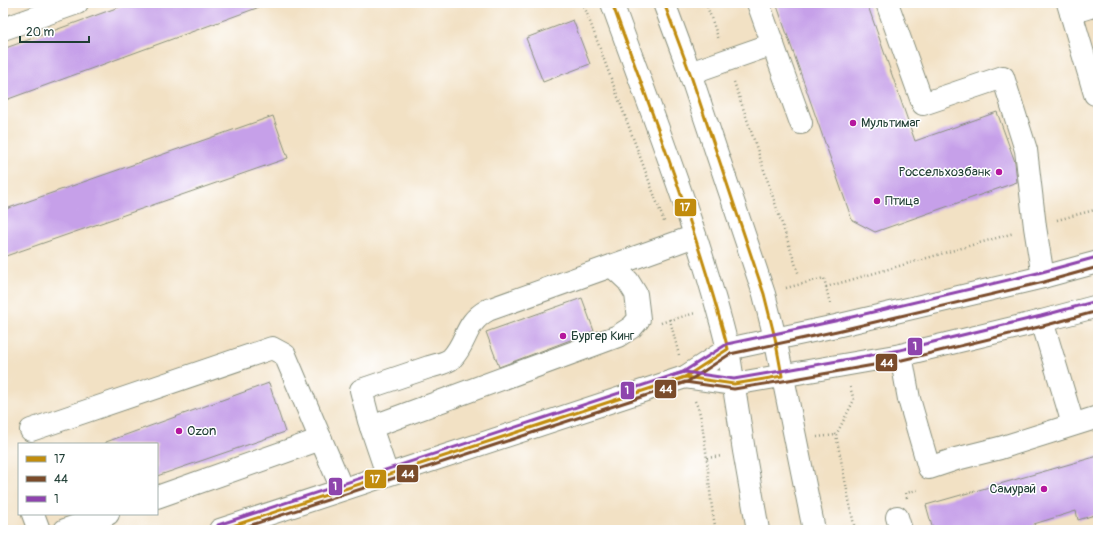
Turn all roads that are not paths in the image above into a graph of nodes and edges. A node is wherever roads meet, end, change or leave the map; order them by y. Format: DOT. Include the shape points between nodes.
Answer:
graph roads {
  1 [pos="76,3"];
  2 [pos="612,3"];
  3 [pos="664,3"];
  4 [pos="758,3"];
  5 [pos="887,3"];
  6 [pos="1076,7"];
  7 [pos="3,29"];
  8 [pos="773,44"];
  9 [pos="690,73"];
  10 [pos="1098,93"];
  11 [pos="801,123"];
  12 [pos="695,236"];
  13 [pos="1098,262"];
  14 [pos="612,266"];
  15 [pos="1043,276"];
  16 [pos="1098,306"];
  17 [pos="1042,321"];
  18 [pos="775,338"];
  19 [pos="728,349"];
  20 [pos="901,355"];
  21 [pos="782,376"];
  22 [pos="685,377"];
  23 [pos="734,384"];
  24 [pos="1098,417"];
  25 [pos="1073,424"];
  26 [pos="371,427"];
  27 [pos="31,430"];
  28 [pos="320,439"];
  29 [pos="387,474"];
  30 [pos="342,490"];
  31 [pos="158,497"];
  32 [pos="33,515"];
  33 [pos="105,515"];
  34 [pos="39,530"];
  35 [pos="65,530"];
  36 [pos="220,530"];
  37 [pos="758,530"];
  38 [pos="814,530"];
  1 -- 7 [label="street"];
  2 -- 12 [label="street"];
  3 -- 9 [label="street"];
  4 -- 8 [label="street"];
  5 -- 15 [label="street" via="923,104 1003,78 1026,150 1034,227"];
  6 -- 10 [label="street" via="1095,94"];
  8 -- 9 [label="street"];
  8 -- 11 [label="street"];
  9 -- 18 [label="street" via="764,294"];
  12 -- 14 [label="street"];
  12 -- 19 [label="street" via="718,306"];
  13 -- 15 [label="street"];
  14 -- 26 [label="street" via="488,310 473,322 461,347 450,360 362,390"];
  14 -- 26 [label="street" via="628,281 636,294 639,319 632,327 618,336"];
  15 -- 18 [label="street" via="836,326"];
  16 -- 17 [label="street"];
  17 -- 20 [label="street"];
  17 -- 25 [label="street"];
  18 -- 19 [label="street"];
  18 -- 21 [label="street"];
  19 -- 22 [label="street"];
  19 -- 23 [label="street"];
  20 -- 21 [label="street"];
  20 -- 25 [label="street" via="909,399 929,468"];
  21 -- 23 [label="street"];
  21 -- 38 [label="street"];
  22 -- 23 [label="street"];
  22 -- 29 [label="street"];
  23 -- 37 [label="street"];
  24 -- 25 [label="street"];
  26 -- 29 [label="street"];
  27 -- 28 [label="street" via="272,348 285,354"];
  28 -- 30 [label="street"];
  28 -- 31 [label="street"];
  29 -- 30 [label="street"];
  30 -- 36 [label="street"];
  32 -- 34 [label="street"];
  33 -- 35 [label="street"];
}
